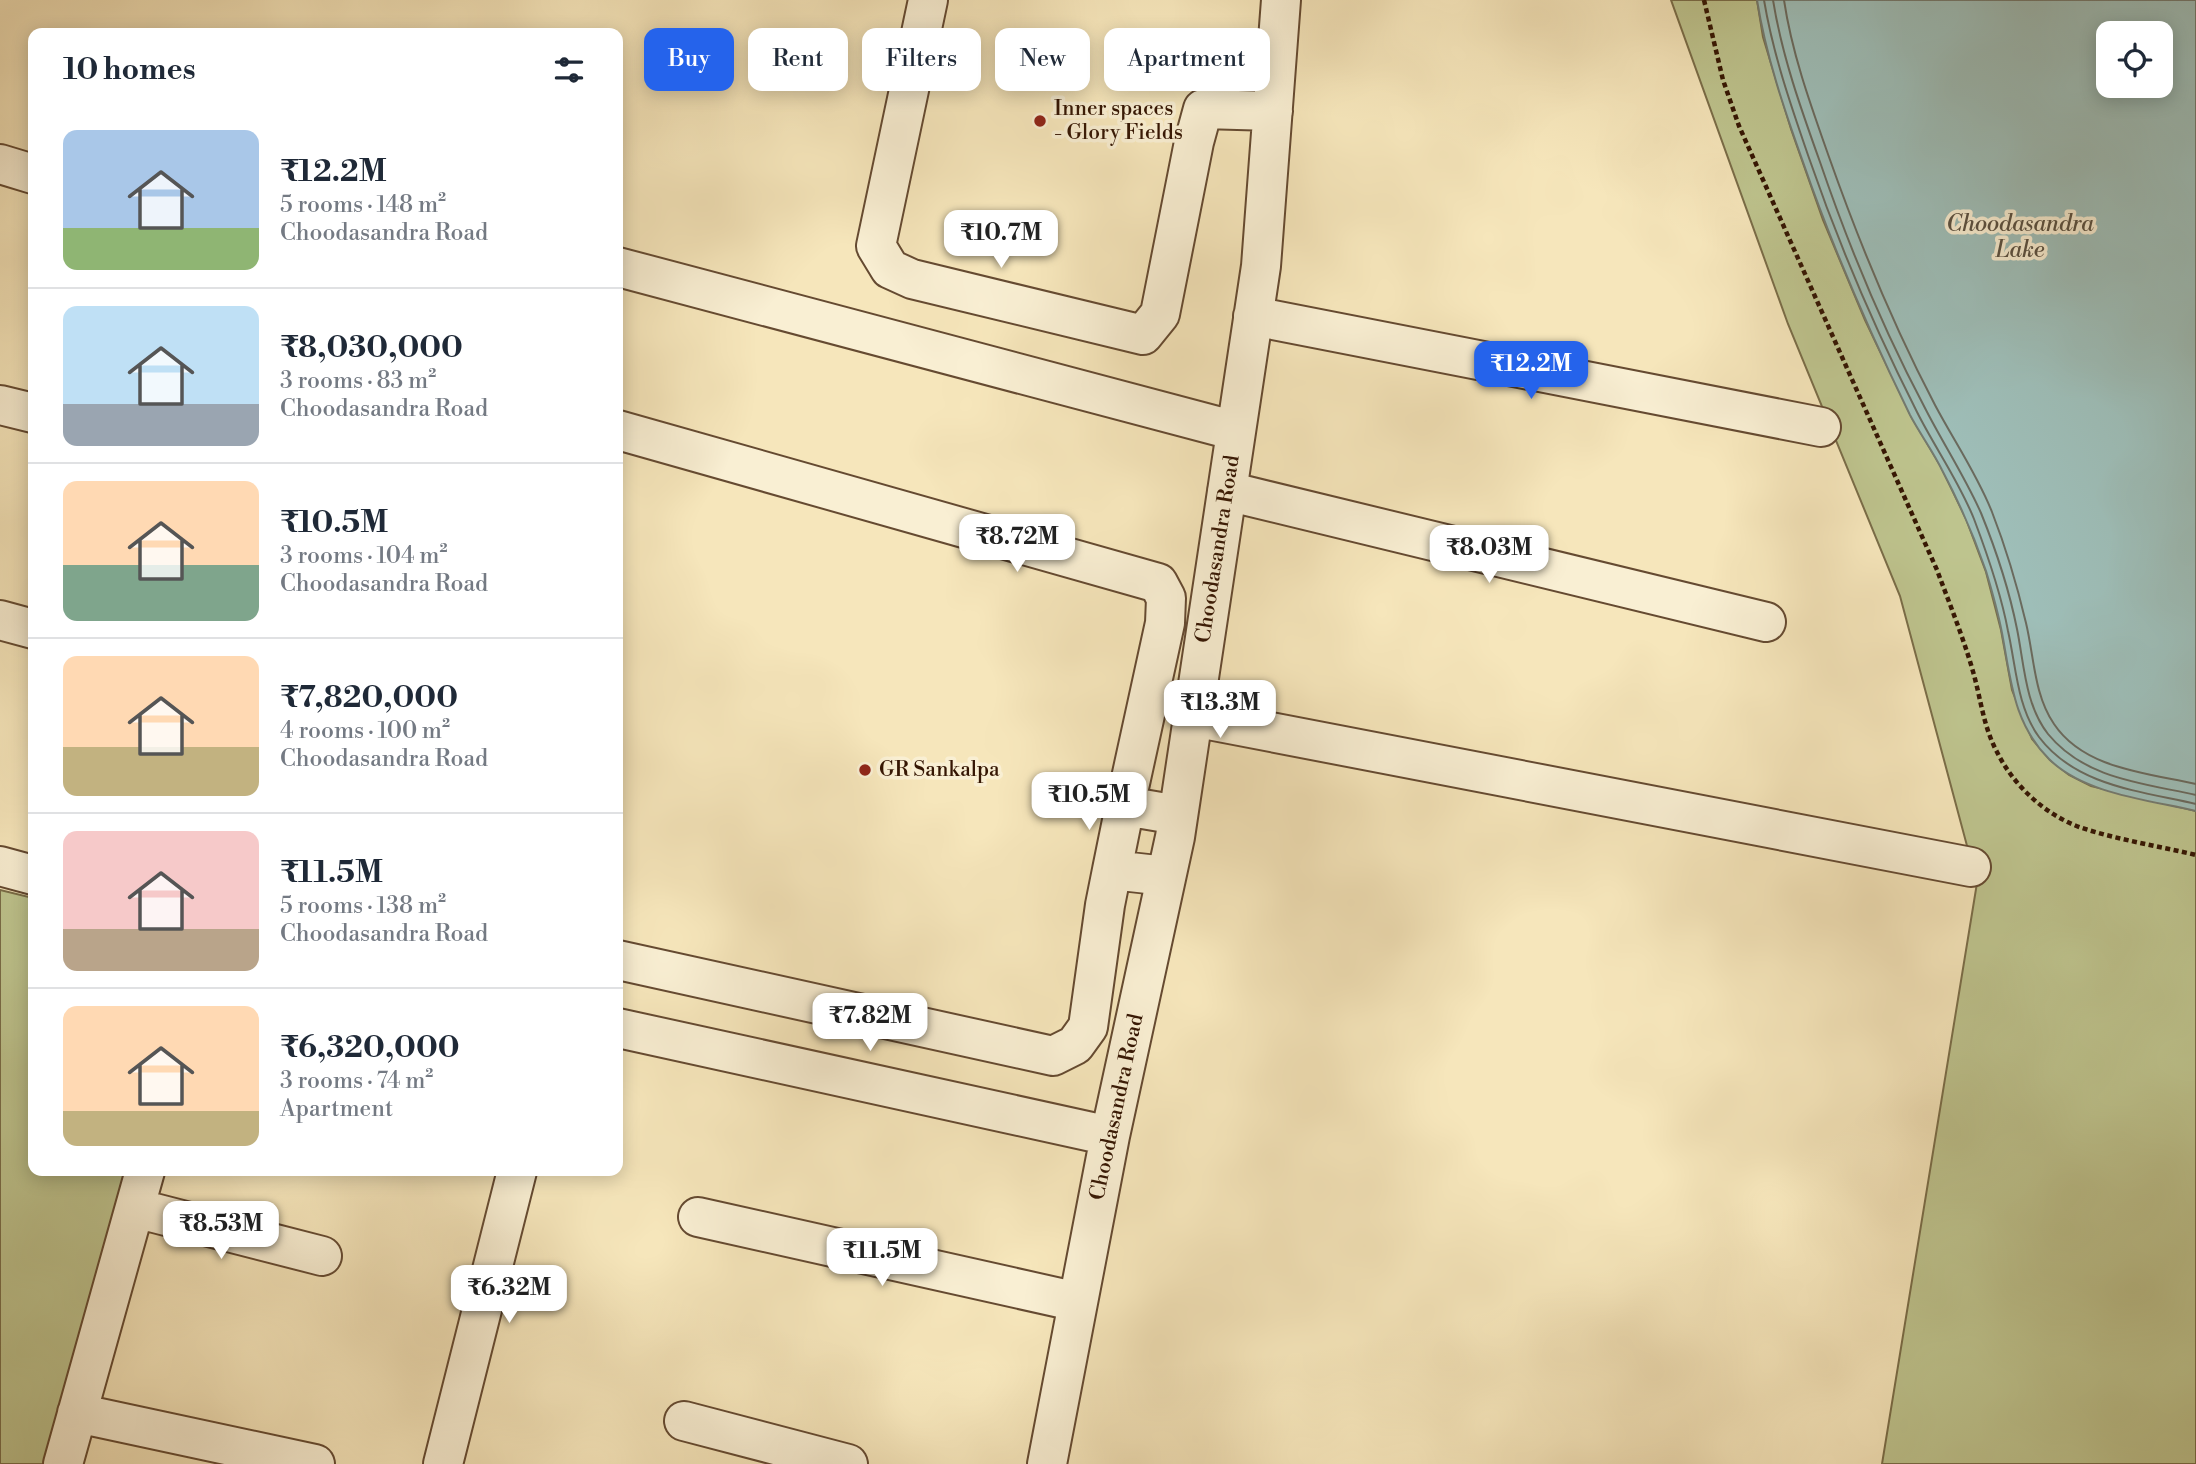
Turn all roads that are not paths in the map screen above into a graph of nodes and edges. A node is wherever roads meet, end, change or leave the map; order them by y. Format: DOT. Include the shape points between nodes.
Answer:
graph roads {
  1 [pos="928,0"];
  2 [pos="1281,0"];
  3 [pos="1273,111"];
  4 [pos="0,164"];
  5 [pos="28,172"];
  6 [pos="623,268"];
  7 [pos="1253,316"];
  8 [pos="0,405"];
  9 [pos="28,411"];
  10 [pos="1821,427"];
  11 [pos="623,431"];
  12 [pos="1236,431"];
  13 [pos="1227,491"];
  14 [pos="0,620"];
  15 [pos="1766,622"];
  16 [pos="28,628"];
  17 [pos="1193,717"];
  18 [pos="1125,806"];
  19 [pos="1178,815"];
  20 [pos="0,866"];
  21 [pos="1970,867"];
  22 [pos="1112,870"];
  23 [pos="28,873"];
  24 [pos="1167,876"];
  25 [pos="623,961"];
  26 [pos="623,1029"];
  27 [pos="1110,1136"];
  28 [pos="144,1176"];
  29 [pos="516,1176"];
  30 [pos="135,1208"];
  31 [pos="698,1217"];
  32 [pos="322,1256"];
  33 [pos="1078,1302"];
  34 [pos="77,1413"];
  35 [pos="684,1421"];
  36 [pos="62,1464"];
  37 [pos="315,1464"];
  38 [pos="443,1464"];
  39 [pos="848,1464"];
  40 [pos="1047,1464"];
  1 -- 3 [label="street" via="876,246 890,269 912,279 1143,335 1160,314 1203,109"];
  2 -- 3 [label="street, Choodasandra Road"];
  3 -- 7 [label="street, Choodasandra Road"];
  4 -- 5 [label="street"];
  6 -- 12 [label="street"];
  7 -- 10 [label="street"];
  7 -- 12 [label="street, Choodasandra Road"];
  8 -- 9 [label="street"];
  11 -- 18 [label="street" via="1158,583 1166,598 1165,623"];
  12 -- 13 [label="street, Choodasandra Road"];
  13 -- 15 [label="street"];
  13 -- 17 [label="street, Choodasandra Road"];
  14 -- 16 [label="street"];
  17 -- 19 [label="street, Choodasandra Road"];
  17 -- 21 [label="street"];
  18 -- 19 [label="street"];
  18 -- 22 [label="street"];
  19 -- 24 [label="street, Choodasandra Road"];
  20 -- 23 [label="street"];
  22 -- 24 [label="street"];
  22 -- 25 [label="street" via="1088,1027 1075,1045 1053,1056"];
  24 -- 27 [label="street, Choodasandra Road"];
  26 -- 27 [label="street"];
  27 -- 33 [label="street, Choodasandra Road"];
  28 -- 30 [label="street"];
  29 -- 38 [label="street"];
  30 -- 32 [label="street"];
  30 -- 34 [label="street"];
  31 -- 33 [label="street"];
  33 -- 40 [label="street, Choodasandra Road"];
  34 -- 36 [label="street"];
  34 -- 37 [label="street"];
  35 -- 39 [label="street"];
}
